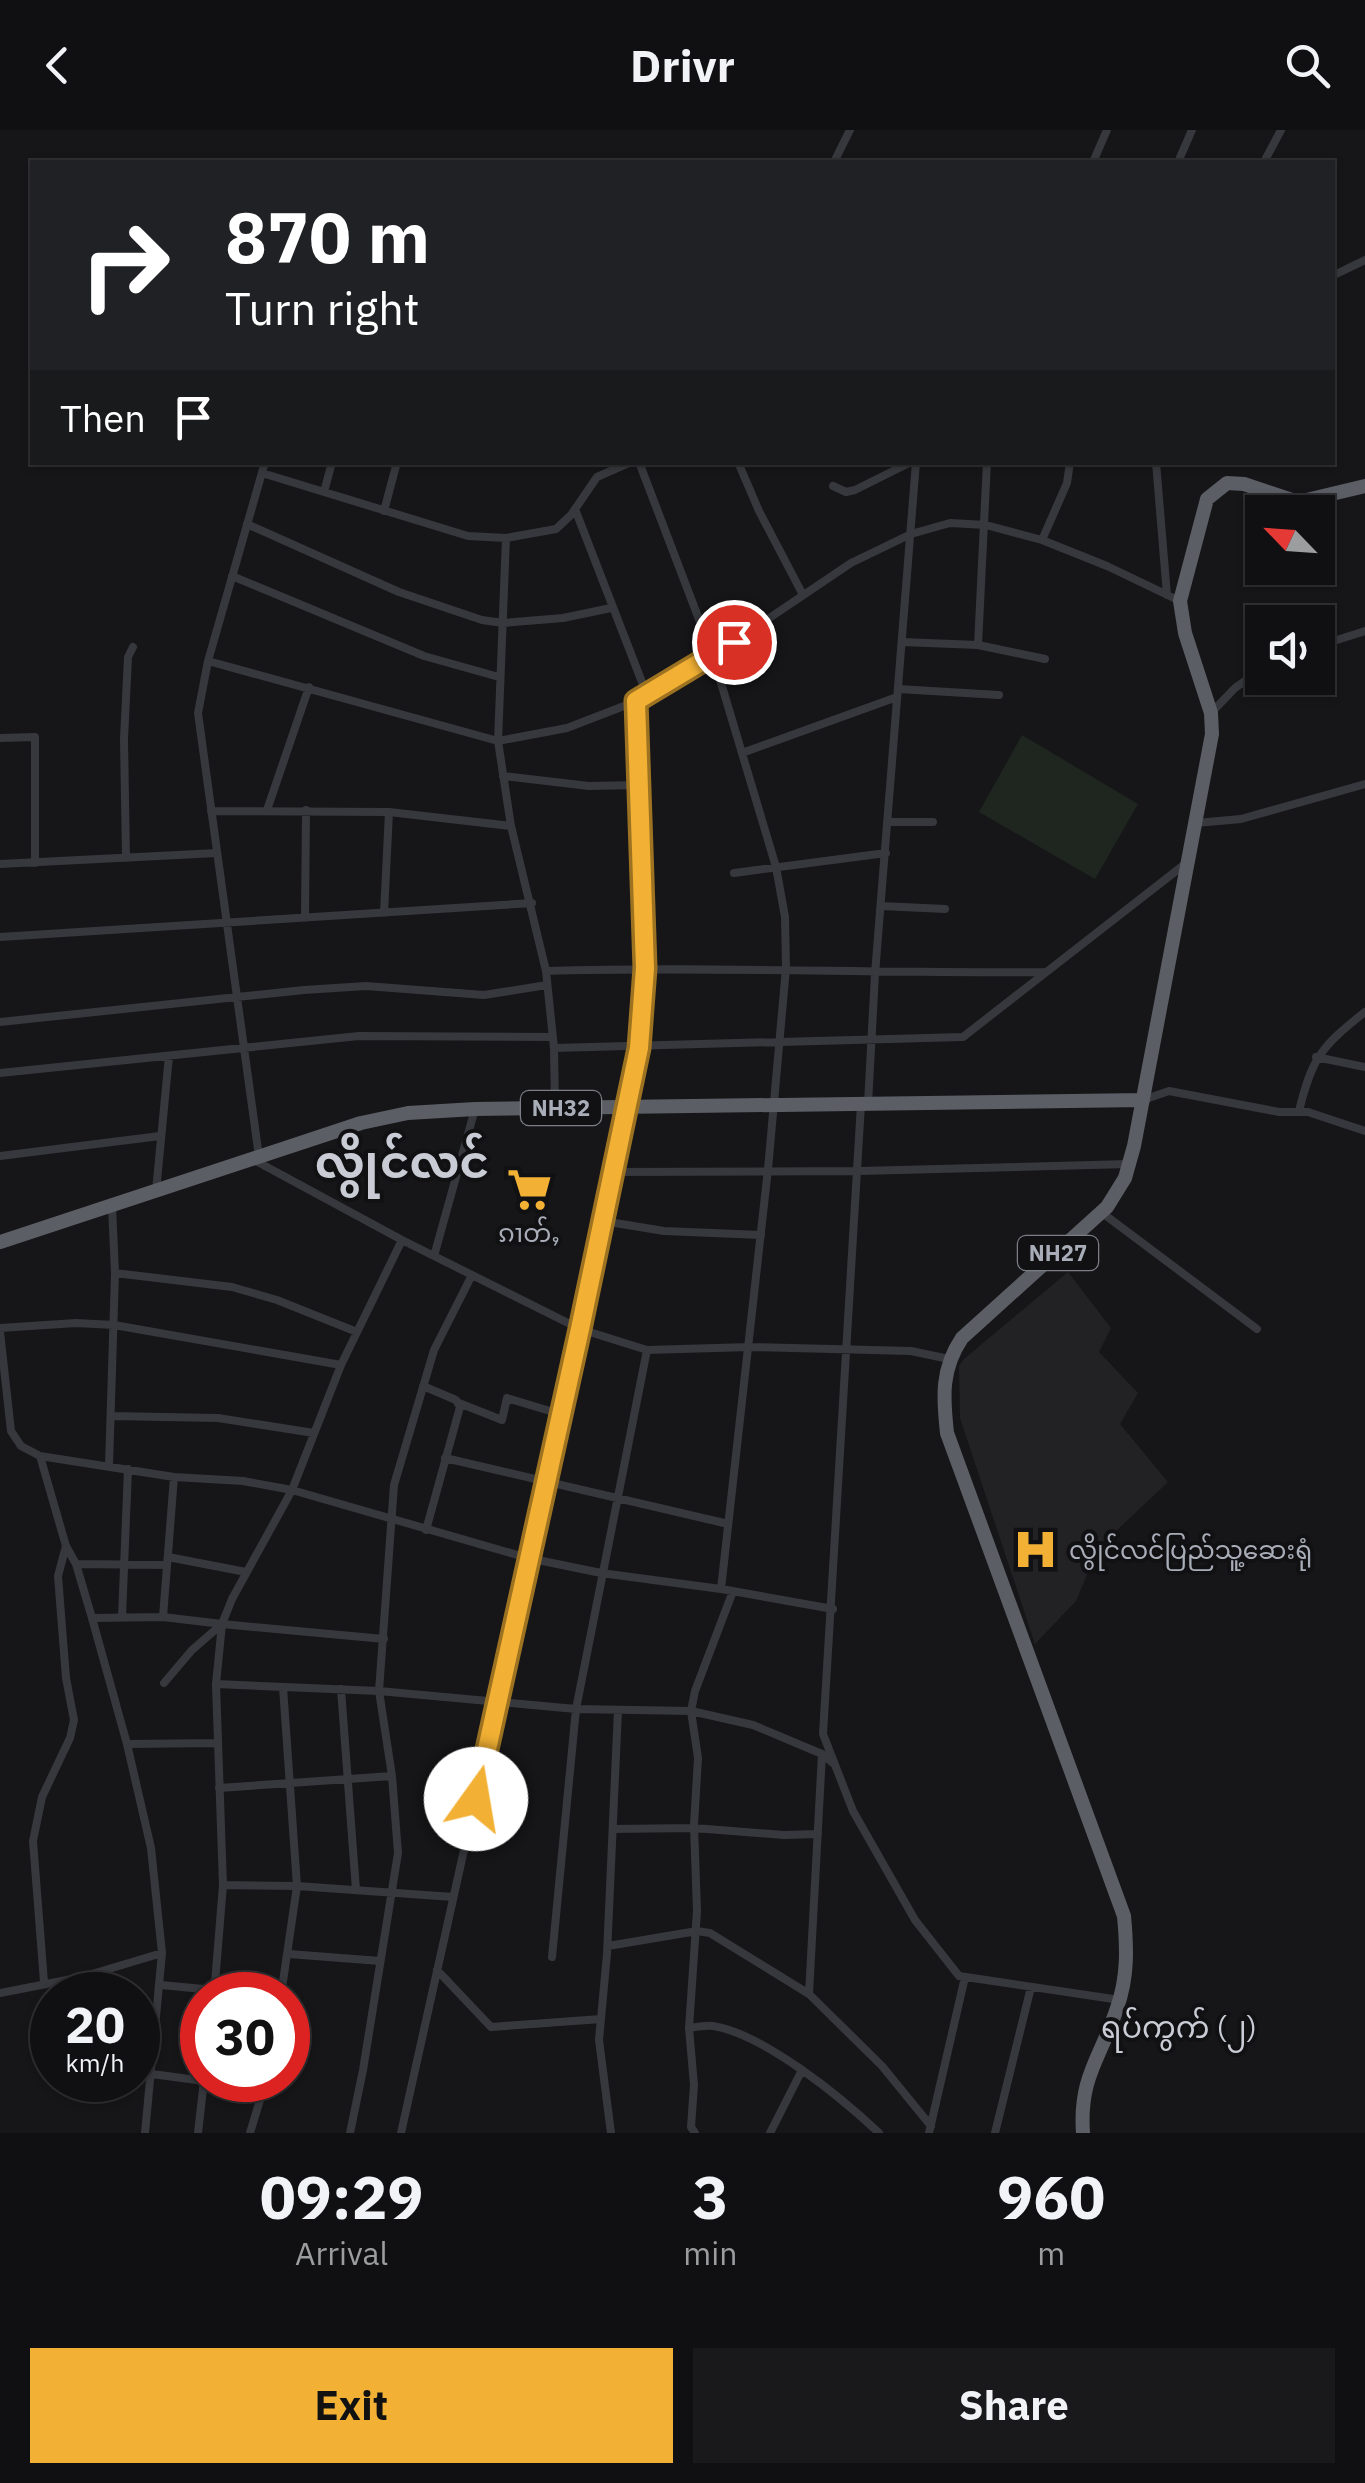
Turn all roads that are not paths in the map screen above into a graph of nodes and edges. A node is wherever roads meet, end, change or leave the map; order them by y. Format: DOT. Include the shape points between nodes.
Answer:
graph roads {
  1 [pos="850,130"];
  2 [pos="1107,130"];
  3 [pos="1192,130"];
  4 [pos="1281,130"];
  5 [pos="835,160"];
  6 [pos="1095,160"];
  7 [pos="1179,160"];
  8 [pos="1265,160"];
  9 [pos="1365,260"];
  10 [pos="1335,275"];
  11 [pos="264,465"];
  12 [pos="331,465"];
  13 [pos="396,465"];
  14 [pos="595,465"];
  15 [pos="624,465"];
  16 [pos="641,465"];
  17 [pos="739,465"];
  18 [pos="908,465"];
  19 [pos="914,465"];
  20 [pos="988,465"];
  21 [pos="1070,465"];
  22 [pos="1156,465"];
  23 [pos="262,473"];
  24 [pos="597,476"];
  25 [pos="833,486"];
  26 [pos="1365,486"];
  27 [pos="324,492"];
  28 [pos="575,509"];
  29 [pos="384,511"];
  30 [pos="247,524"];
  31 [pos="986,525"];
  32 [pos="911,534"];
  33 [pos="506,538"];
  34 [pos="1042,540"];
  35 [pos="232,576"];
  36 [pos="804,596"];
  37 [pos="1174,598"];
  38 [pos="611,608"];
  39 [pos="503,623"];
  40 [pos="1365,631"];
  41 [pos="1335,641"];
  42 [pos="902,642"];
  43 [pos="978,645"];
  44 [pos="133,647"];
  45 [pos="713,656"];
  46 [pos="1046,659"];
  47 [pos="208,661"];
  48 [pos="500,676"];
  49 [pos="1245,681"];
  50 [pos="309,687"];
  51 [pos="898,693"];
  52 [pos="647,695"];
  53 [pos="999,695"];
  54 [pos="636,701"];
  55 [pos="1212,713"];
  56 [pos="0,738"];
  57 [pos="498,742"];
  58 [pos="742,753"];
  59 [pos="503,776"];
  60 [pos="1365,784"];
  61 [pos="639,785"];
  62 [pos="266,810"];
  63 [pos="306,810"];
  64 [pos="211,811"];
  65 [pos="389,812"];
  66 [pos="888,822"];
  67 [pos="933,822"];
  68 [pos="1196,823"];
  69 [pos="511,826"];
  70 [pos="886,853"];
  71 [pos="217,854"];
  72 [pos="126,858"];
  73 [pos="1188,861"];
  74 [pos="35,862"];
  75 [pos="0,864"];
  76 [pos="776,866"];
  77 [pos="734,873"];
  78 [pos="532,903"];
  79 [pos="881,906"];
  80 [pos="946,909"];
  81 [pos="384,913"];
  82 [pos="305,918"];
  83 [pos="227,923"];
  84 [pos="0,937"];
  85 [pos="645,968"];
  86 [pos="786,968"];
  87 [pos="546,971"];
  88 [pos="1047,972"];
  89 [pos="875,974"];
  90 [pos="548,985"];
  91 [pos="237,998"];
  92 [pos="1365,1012"];
  93 [pos="0,1022"];
  94 [pos="553,1037"];
  95 [pos="870,1041"];
  96 [pos="778,1043"];
  97 [pos="244,1047"];
  98 [pos="554,1048"];
  99 [pos="639,1048"];
  100 [pos="170,1056"];
  101 [pos="1316,1057"];
  102 [pos="1365,1067"];
  103 [pos="0,1072"];
  104 [pos="1143,1100"];
  105 [pos="864,1104"];
  106 [pos="771,1106"];
  107 [pos="627,1107"];
  108 [pos="555,1108"];
  109 [pos="475,1110"];
  110 [pos="1298,1111"];
  111 [pos="1365,1131"];
  112 [pos="160,1136"];
  113 [pos="0,1156"];
  114 [pos="255,1158"];
  115 [pos="1129,1164"];
  116 [pos="768,1169"];
  117 [pos="859,1170"];
  118 [pos="613,1172"];
  119 [pos="156,1191"];
  120 [pos="112,1206"];
  121 [pos="1101,1212"];
  122 [pos="603,1221"];
  123 [pos="761,1235"];
  124 [pos="402,1240"];
  125 [pos="0,1242"];
  126 [pos="434,1256"];
  127 [pos="114,1273"];
  128 [pos="472,1276"];
  129 [pos="114,1325"];
  130 [pos="580,1329"];
  131 [pos="1257,1329"];
  132 [pos="0,1330"];
  133 [pos="357,1332"];
  134 [pos="750,1347"];
  135 [pos="847,1349"];
  136 [pos="648,1350"];
  137 [pos="949,1359"];
  138 [pos="342,1365"];
  139 [pos="423,1386"];
  140 [pos="459,1402"];
  141 [pos="560,1414"];
  142 [pos="111,1416"];
  143 [pos="314,1434"];
  144 [pos="40,1456"];
  145 [pos="445,1458"];
  146 [pos="109,1466"];
  147 [pos="128,1469"];
  148 [pos="174,1476"];
  149 [pos="545,1481"];
  150 [pos="292,1490"];
  151 [pos="618,1498"];
  152 [pos="392,1521"];
  153 [pos="724,1523"];
  154 [pos="426,1530"];
  155 [pos="66,1546"];
  156 [pos="528,1558"];
  157 [pos="168,1561"];
  158 [pos="76,1564"];
  159 [pos="122,1566"];
  160 [pos="246,1572"];
  161 [pos="602,1573"];
  162 [pos="721,1589"];
  163 [pos="734,1591"];
  164 [pos="833,1609"];
  165 [pos="163,1616"];
  166 [pos="92,1618"];
  167 [pos="122,1618"];
  168 [pos="222,1624"];
  169 [pos="384,1639"];
  170 [pos="164,1683"];
  171 [pos="216,1684"];
  172 [pos="283,1686"];
  173 [pos="341,1689"];
  174 [pos="380,1690"];
  175 [pos="498,1701"];
  176 [pos="576,1709"];
  177 [pos="618,1710"];
  178 [pos="691,1712"];
  179 [pos="217,1743"];
  180 [pos="127,1744"];
  181 [pos="822,1754"];
  182 [pos="835,1764"];
  183 [pos="392,1776"];
  184 [pos="348,1781"];
  185 [pos="290,1782"];
  186 [pos="219,1788"];
  187 [pos="694,1828"];
  188 [pos="613,1829"];
  189 [pos="818,1834"];
  190 [pos="224,1885"];
  191 [pos="297,1886"];
  192 [pos="356,1890"];
  193 [pos="392,1892"];
  194 [pos="453,1897"];
  195 [pos="696,1931"];
  196 [pos="608,1946"];
  197 [pos="162,1953"];
  198 [pos="289,1954"];
  199 [pos="552,1957"];
  200 [pos="380,1961"];
  201 [pos="436,1970"];
  202 [pos="43,1972"];
  203 [pos="96,1972"];
  204 [pos="216,1972"];
  205 [pos="285,1972"];
  206 [pos="965,1976"];
  207 [pos="161,1985"];
  208 [pos="30,1986"];
  209 [pos="1031,1986"];
  210 [pos="180,1988"];
  211 [pos="0,1993"];
  212 [pos="809,1994"];
  213 [pos="160,1995"];
  214 [pos="1120,2000"];
  215 [pos="601,2018"];
  216 [pos="689,2028"];
  217 [pos="801,2072"];
  218 [pos="149,2102"];
  219 [pos="202,2102"];
  220 [pos="259,2102"];
  221 [pos="930,2130"];
  222 [pos="145,2133"];
  223 [pos="198,2133"];
  224 [pos="250,2133"];
  225 [pos="350,2133"];
  226 [pos="401,2133"];
  227 [pos="611,2133"];
  228 [pos="695,2133"];
  229 [pos="770,2133"];
  230 [pos="880,2133"];
  231 [pos="995,2133"];
  232 [pos="1083,2133"];
  1 -- 5 [label="street"];
  2 -- 6 [label="street"];
  3 -- 7 [label="street"];
  4 -- 8 [label="street"];
  9 -- 10 [label="street"];
  11 -- 23 [label="street"];
  12 -- 27 [label="street"];
  13 -- 29 [label="street"];
  14 -- 24 [label="street"];
  15 -- 24 [label="street"];
  16 -- 45 [label="street"];
  17 -- 36 [label="street"];
  18 -- 25 [label="street" via="855,490"];
  19 -- 32 [label="street"];
  20 -- 31 [label="street"];
  21 -- 34 [label="street"];
  22 -- 37 [label="street"];
  23 -- 27 [label="street"];
  23 -- 30 [label="street"];
  24 -- 28 [label="street"];
  26 -- 37 [label="highway, NH27" via="1298,502 1227,482 1207,499"];
  27 -- 29 [label="street"];
  28 -- 33 [label="street" via="556,529"];
  28 -- 38 [label="street"];
  29 -- 33 [label="street" via="468,536"];
  30 -- 35 [label="street"];
  30 -- 39 [label="street" via="434,606"];
  31 -- 32 [label="street" via="950,523"];
  31 -- 34 [label="street"];
  31 -- 43 [label="street"];
  32 -- 36 [label="street"];
  32 -- 42 [label="street"];
  33 -- 39 [label="street"];
  34 -- 37 [label="street"];
  35 -- 47 [label="street"];
  35 -- 48 [label="street" via="424,656"];
  36 -- 45 [label="street"];
  37 -- 55 [label="highway, NH27"];
  38 -- 39 [label="street"];
  38 -- 52 [label="street"];
  39 -- 48 [label="street"];
  40 -- 41 [label="street"];
  42 -- 43 [label="street"];
  42 -- 51 [label="street"];
  43 -- 46 [label="street"];
  44 -- 72 [label="street" via="124,739"];
  45 -- 52 [label="street"];
  45 -- 58 [label="street"];
  47 -- 50 [label="street"];
  47 -- 64 [label="street" via="198,713"];
  48 -- 57 [label="street"];
  49 -- 55 [label="street"];
  50 -- 57 [label="street"];
  50 -- 62 [label="street"];
  51 -- 53 [label="street"];
  51 -- 58 [label="street"];
  51 -- 66 [label="street"];
  52 -- 54 [label="street"];
  54 -- 57 [label="street" via="566,728"];
  54 -- 61 [label="street"];
  55 -- 68 [label="highway, NH27"];
  56 -- 74 [label="street" via="35,737"];
  57 -- 59 [label="street"];
  58 -- 76 [label="street"];
  59 -- 61 [label="street"];
  59 -- 69 [label="street"];
  60 -- 68 [label="street" via="1242,819"];
  61 -- 85 [label="street"];
  62 -- 63 [label="street"];
  62 -- 64 [label="street"];
  63 -- 65 [label="street"];
  63 -- 82 [label="street"];
  64 -- 71 [label="street"];
  65 -- 69 [label="street"];
  65 -- 81 [label="street"];
  66 -- 67 [label="street"];
  66 -- 70 [label="street"];
  68 -- 73 [label="highway, NH27"];
  69 -- 78 [label="street"];
  70 -- 76 [label="street"];
  70 -- 79 [label="street"];
  71 -- 72 [label="street"];
  71 -- 83 [label="street"];
  72 -- 74 [label="street"];
  73 -- 88 [label="street"];
  73 -- 104 [label="highway, NH27"];
  74 -- 75 [label="street"];
  76 -- 77 [label="street"];
  76 -- 86 [label="street"];
  78 -- 81 [label="street"];
  78 -- 87 [label="street"];
  79 -- 80 [label="street"];
  79 -- 89 [label="street"];
  81 -- 82 [label="street"];
  82 -- 83 [label="street"];
  83 -- 84 [label="street"];
  83 -- 91 [label="street"];
  85 -- 86 [label="street"];
  85 -- 87 [label="street"];
  85 -- 99 [label="street"];
  86 -- 89 [label="street"];
  86 -- 96 [label="street"];
  87 -- 90 [label="street"];
  88 -- 89 [label="street"];
  88 -- 95 [label="street" via="963,1037"];
  89 -- 95 [label="street"];
  90 -- 91 [label="street" via="484,995 366,986"];
  90 -- 94 [label="street"];
  91 -- 93 [label="street"];
  91 -- 97 [label="street"];
  92 -- 101 [label="street"];
  94 -- 97 [label="street" via="359,1036"];
  94 -- 98 [label="street"];
  95 -- 96 [label="street"];
  95 -- 105 [label="street"];
  96 -- 99 [label="street"];
  96 -- 106 [label="street"];
  97 -- 100 [label="street"];
  97 -- 114 [label="street"];
  98 -- 99 [label="street"];
  98 -- 108 [label="street"];
  99 -- 107 [label="street"];
  100 -- 103 [label="street"];
  100 -- 112 [label="street"];
  101 -- 102 [label="street"];
  101 -- 110 [label="street"];
  104 -- 105 [label="highway, NH32"];
  104 -- 110 [label="street" via="1169,1091"];
  104 -- 115 [label="highway, NH27"];
  105 -- 106 [label="highway, NH32"];
  105 -- 117 [label="street"];
  106 -- 107 [label="highway, NH32"];
  106 -- 116 [label="street"];
  107 -- 108 [label="highway, NH32"];
  107 -- 118 [label="street"];
  108 -- 109 [label="highway, NH32"];
  109 -- 114 [label="highway, NH32" via="361,1123"];
  109 -- 126 [label="street"];
  110 -- 111 [label="street"];
  112 -- 113 [label="street"];
  112 -- 119 [label="street"];
  114 -- 119 [label="highway, NH32"];
  114 -- 124 [label="street"];
  115 -- 117 [label="street"];
  115 -- 121 [label="highway, NH27"];
  116 -- 117 [label="street"];
  116 -- 118 [label="street"];
  116 -- 123 [label="street"];
  117 -- 135 [label="street"];
  118 -- 122 [label="street"];
  119 -- 120 [label="highway, NH32"];
  120 -- 125 [label="highway, NH32"];
  120 -- 127 [label="street"];
  121 -- 131 [label="street"];
  121 -- 137 [label="highway, NH27" via="962,1338"];
  122 -- 123 [label="street"];
  122 -- 130 [label="street"];
  123 -- 134 [label="street"];
  124 -- 126 [label="street"];
  124 -- 133 [label="street"];
  126 -- 128 [label="street"];
  127 -- 129 [label="street"];
  127 -- 133 [label="street" via="232,1287"];
  128 -- 130 [label="street"];
  128 -- 139 [label="street"];
  129 -- 132 [label="street"];
  129 -- 138 [label="street"];
  129 -- 142 [label="street"];
  130 -- 136 [label="street"];
  130 -- 141 [label="street"];
  132 -- 144 [label="street" via="11,1431 20,1446"];
  133 -- 138 [label="street"];
  134 -- 135 [label="street"];
  134 -- 136 [label="street"];
  134 -- 162 [label="street"];
  135 -- 137 [label="street"];
  135 -- 164 [label="street"];
  136 -- 151 [label="street"];
  137 -- 214 [label="highway" via="943,1382 947,1433 1124,1916 1128,1953"];
  138 -- 143 [label="street"];
  139 -- 140 [label="street"];
  139 -- 152 [label="street" via="394,1485"];
  140 -- 141 [label="street" via="502,1420 507,1398"];
  140 -- 145 [label="street"];
  141 -- 149 [label="street"];
  142 -- 143 [label="street" via="218,1418"];
  142 -- 146 [label="street"];
  143 -- 150 [label="street"];
  144 -- 146 [label="street"];
  144 -- 155 [label="street"];
  145 -- 149 [label="street"];
  145 -- 154 [label="street"];
  146 -- 147 [label="street"];
  147 -- 148 [label="street"];
  147 -- 159 [label="street"];
  148 -- 150 [label="street"];
  148 -- 157 [label="street"];
  149 -- 151 [label="street"];
  149 -- 156 [label="street"];
  150 -- 152 [label="street"];
  150 -- 160 [label="street"];
  151 -- 153 [label="street"];
  151 -- 161 [label="street"];
  152 -- 154 [label="street"];
  152 -- 169 [label="street"];
  154 -- 156 [label="street"];
  155 -- 158 [label="street"];
  155 -- 202 [label="street" via="58,1576 73,1730 42,1796 33,1841"];
  156 -- 161 [label="street"];
  156 -- 175 [label="street"];
  157 -- 159 [label="street"];
  157 -- 160 [label="street"];
  157 -- 165 [label="street"];
  158 -- 159 [label="street"];
  158 -- 166 [label="street"];
  159 -- 167 [label="street"];
  160 -- 168 [label="street"];
  161 -- 162 [label="street"];
  161 -- 176 [label="street"];
  162 -- 163 [label="street"];
  163 -- 164 [label="street"];
  163 -- 178 [label="street"];
  164 -- 182 [label="street" via="823,1734"];
  165 -- 167 [label="street"];
  165 -- 168 [label="street"];
  166 -- 167 [label="street"];
  166 -- 180 [label="street"];
  168 -- 169 [label="street"];
  168 -- 170 [label="street"];
  168 -- 171 [label="street"];
  169 -- 174 [label="street"];
  171 -- 172 [label="street"];
  171 -- 179 [label="street"];
  172 -- 173 [label="street"];
  172 -- 185 [label="street"];
  173 -- 174 [label="street"];
  173 -- 184 [label="street"];
  174 -- 175 [label="street"];
  174 -- 183 [label="street"];
  175 -- 176 [label="street"];
  175 -- 194 [label="street"];
  176 -- 177 [label="street"];
  176 -- 199 [label="street"];
  177 -- 178 [label="street"];
  177 -- 188 [label="street"];
  178 -- 181 [label="street" via="753,1725"];
  178 -- 187 [label="street" via="698,1758"];
  179 -- 180 [label="street"];
  179 -- 186 [label="street"];
  180 -- 197 [label="street" via="151,1848"];
  181 -- 182 [label="street"];
  181 -- 189 [label="street"];
  182 -- 206 [label="street" via="853,1811 915,1920"];
  183 -- 184 [label="street"];
  183 -- 193 [label="street" via="398,1853"];
  184 -- 185 [label="street"];
  184 -- 192 [label="street"];
  185 -- 186 [label="street"];
  185 -- 191 [label="street"];
  186 -- 190 [label="street"];
  187 -- 188 [label="street"];
  187 -- 189 [label="street"];
  187 -- 195 [label="street"];
  188 -- 196 [label="street"];
  189 -- 212 [label="street"];
  190 -- 191 [label="street"];
  190 -- 204 [label="street"];
  191 -- 192 [label="street"];
  191 -- 198 [label="street"];
  192 -- 193 [label="street"];
  193 -- 194 [label="street"];
  193 -- 200 [label="street"];
  194 -- 201 [label="street"];
  195 -- 196 [label="street"];
  195 -- 212 [label="street" via="741,1950"];
  195 -- 216 [label="street"];
  196 -- 215 [label="street"];
  197 -- 203 [label="street"];
  197 -- 207 [label="street"];
  198 -- 200 [label="street"];
  198 -- 205 [label="street"];
  200 -- 225 [label="street"];
  201 -- 215 [label="street" via="491,2027"];
  201 -- 226 [label="street"];
  206 -- 209 [label="street"];
  206 -- 221 [label="street"];
  207 -- 210 [label="street"];
  207 -- 213 [label="street"];
  208 -- 211 [label="street"];
  209 -- 214 [label="street"];
  209 -- 231 [label="street"];
  212 -- 221 [label="street" via="882,2066"];
  214 -- 232 [label="highway" via="1087,2074"];
  215 -- 227 [label="street"];
  216 -- 217 [label="street" via="711,2026 756,2040"];
  216 -- 228 [label="street"];
  217 -- 229 [label="street"];
  217 -- 230 [label="street"];
  218 -- 222 [label="street"];
  219 -- 223 [label="street"];
  220 -- 224 [label="street"];
}
